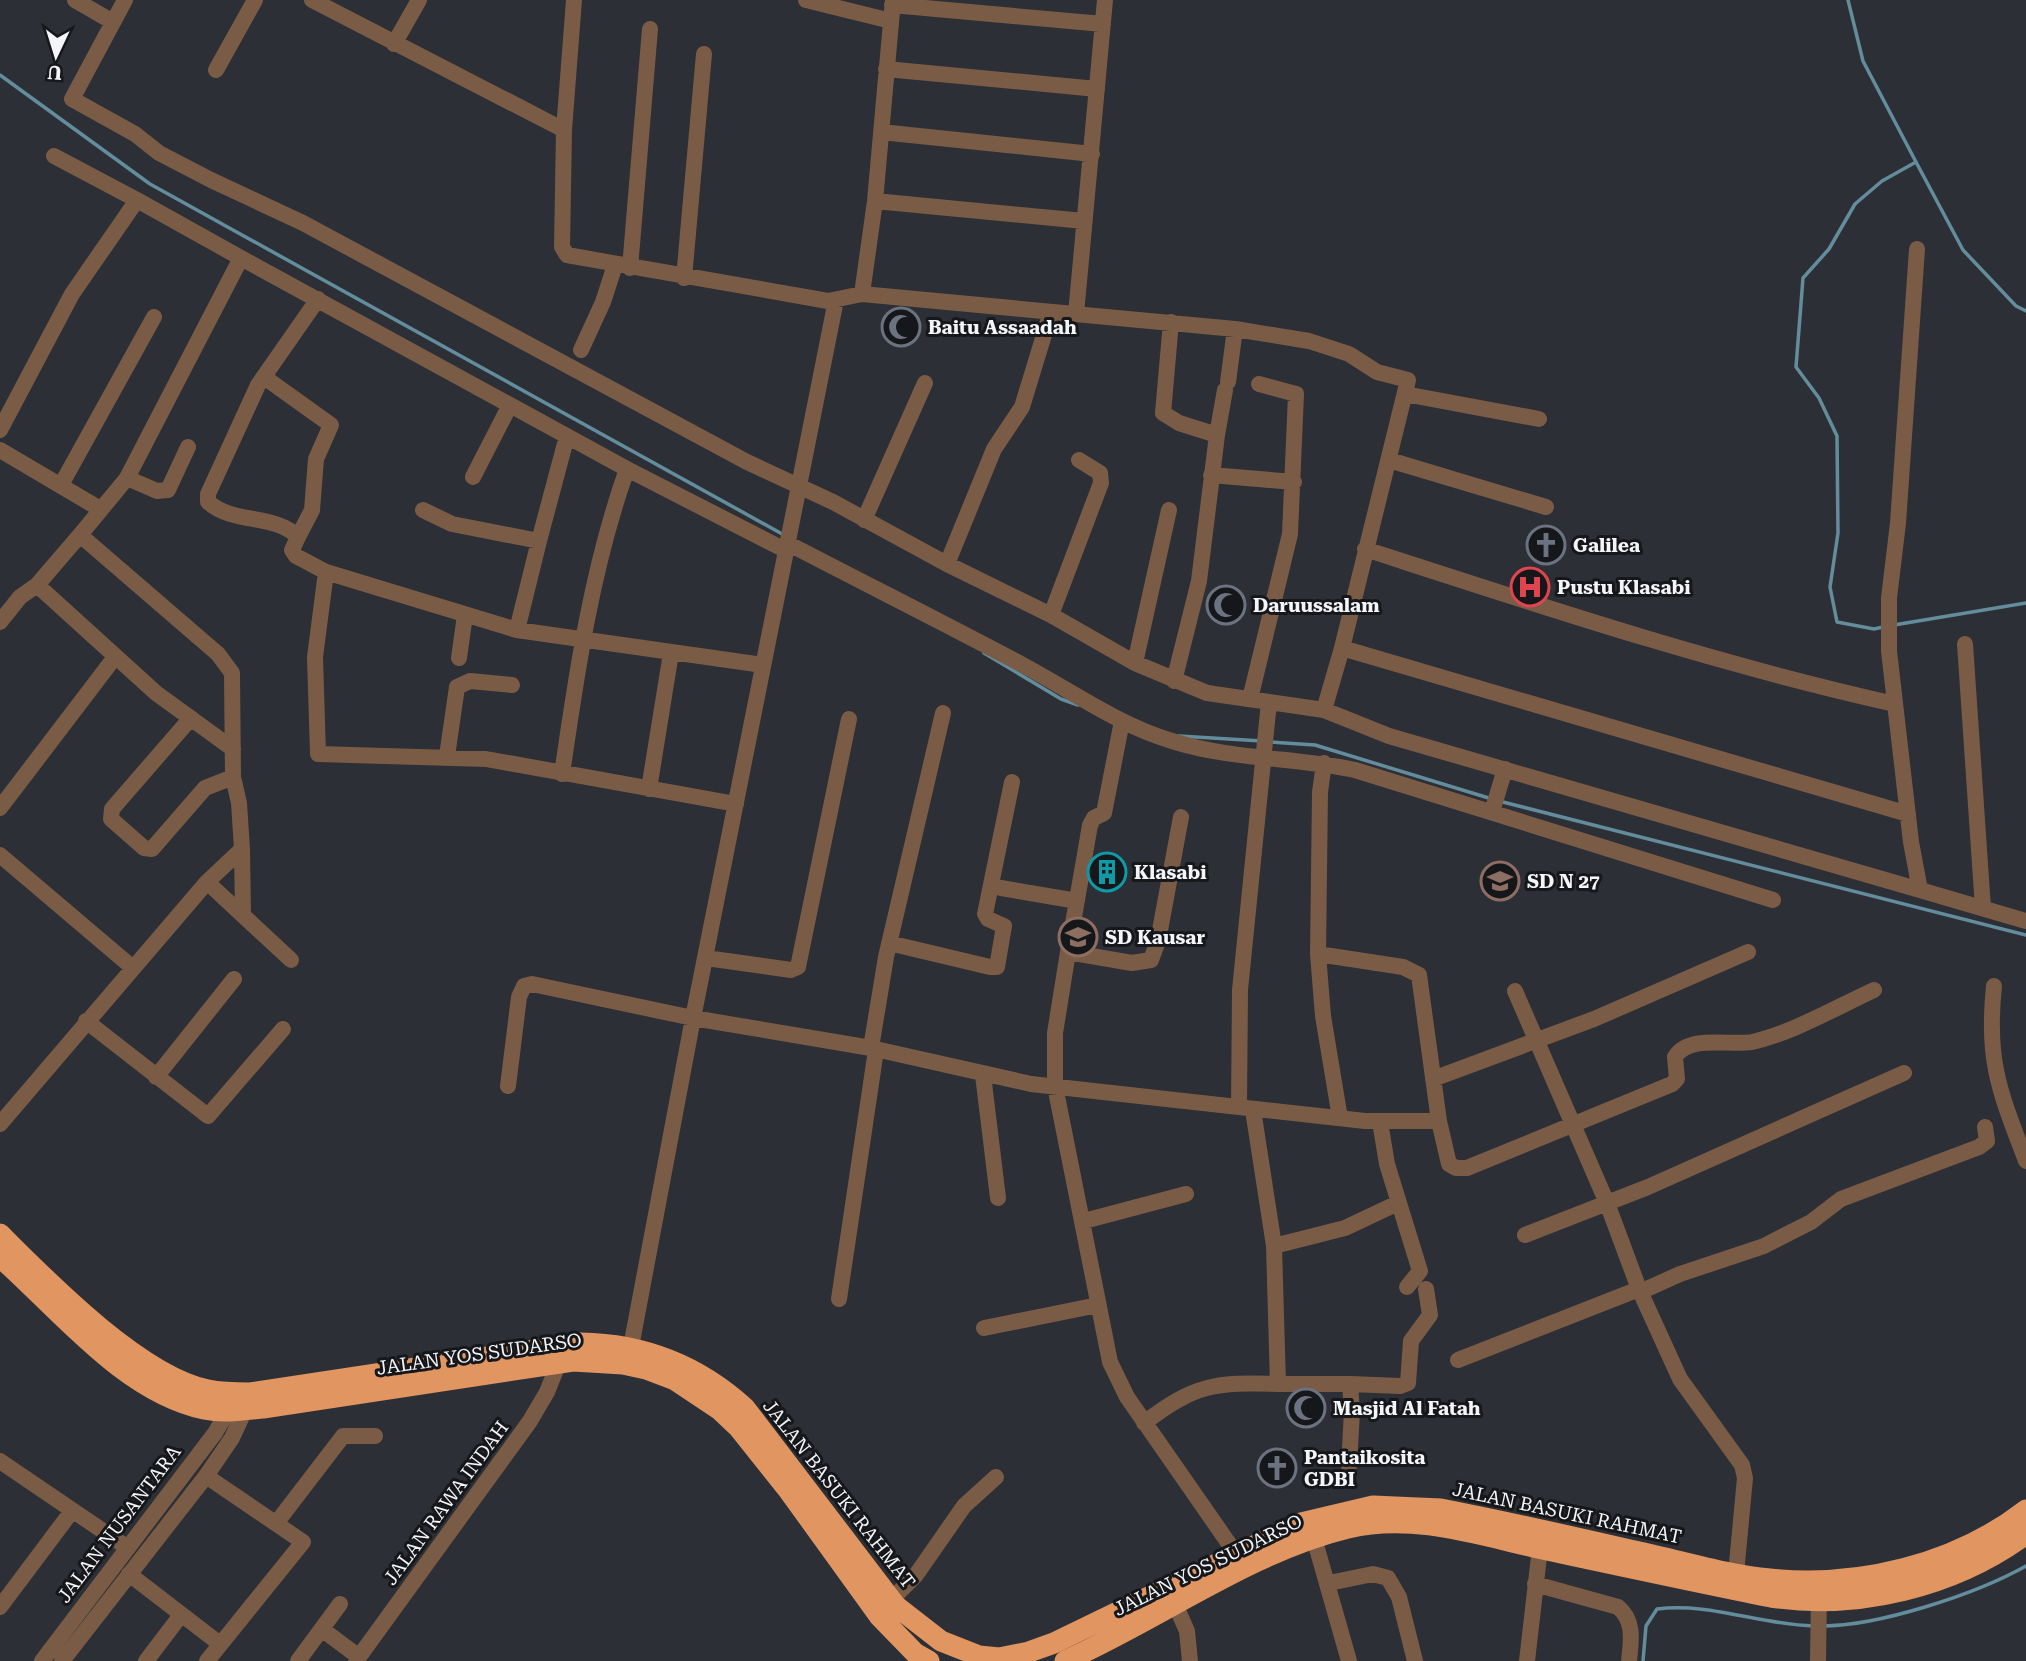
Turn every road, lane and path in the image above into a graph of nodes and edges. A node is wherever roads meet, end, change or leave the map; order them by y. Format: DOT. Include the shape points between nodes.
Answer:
graph roads {
  1 [pos="75,0"];
  2 [pos="125,0"];
  3 [pos="255,0"];
  4 [pos="312,0"];
  5 [pos="419,0"];
  6 [pos="574,0"];
  7 [pos="806,0"];
  8 [pos="1105,0"];
  9 [pos="892,9"];
  10 [pos="113,22"];
  11 [pos="1103,24"];
  12 [pos="650,29"];
  13 [pos="394,44"];
  14 [pos="704,54"];
  15 [pos="886,69"];
  16 [pos="216,70"];
  17 [pos="1097,89"];
  18 [pos="564,130"];
  19 [pos="881,132"];
  20 [pos="1092,154"];
  21 [pos="54,156"];
  22 [pos="137,200"];
  23 [pos="875,201"];
  24 [pos="1084,221"];
  25 [pos="1917,249"];
  26 [pos="242,258"];
  27 [pos="622,266"];
  28 [pos="684,278"];
  29 [pos="862,294"];
  30 [pos="318,299"];
  31 [pos="836,300"];
  32 [pos="1051,312"];
  33 [pos="1076,314"];
  34 [pos="154,317"];
  35 [pos="1171,322"];
  36 [pos="1235,329"];
  37 [pos="581,350"];
  38 [pos="264,377"];
  39 [pos="925,383"];
  40 [pos="1259,384"];
  41 [pos="1405,394"];
  42 [pos="510,405"];
  43 [pos="1539,419"];
  44 [pos="0,430"];
  45 [pos="1217,435"];
  46 [pos="567,436"];
  47 [pos="188,447"];
  48 [pos="0,450"];
  49 [pos="1079,460"];
  50 [pos="1389,460"];
  51 [pos="627,469"];
  52 [pos="1211,475"];
  53 [pos="473,477"];
  54 [pos="127,478"];
  55 [pos="1294,482"];
  56 [pos="61,485"];
  57 [pos="799,492"];
  58 [pos="1546,507"];
  59 [pos="100,509"];
  60 [pos="423,510"];
  61 [pos="1169,510"];
  62 [pos="864,520"];
  63 [pos="79,536"];
  64 [pos="298,537"];
  65 [pos="539,541"];
  66 [pos="789,545"];
  67 [pos="1365,549"];
  68 [pos="947,564"];
  69 [pos="326,572"];
  70 [pos="37,585"];
  71 [pos="466,615"];
  72 [pos="1051,615"];
  73 [pos="0,622"];
  74 [pos="517,630"];
  75 [pos="582,641"];
  76 [pos="1965,644"];
  77 [pos="1342,648"];
  78 [pos="671,653"];
  79 [pos="115,657"];
  80 [pos="459,658"];
  81 [pos="1135,663"];
  82 [pos="763,665"];
  83 [pos="1174,681"];
  84 [pos="512,685"];
  85 [pos="1250,699"];
  86 [pos="1895,704"];
  87 [pos="1269,706"];
  88 [pos="1324,710"];
  89 [pos="943,713"];
  90 [pos="191,718"];
  91 [pos="849,719"];
  92 [pos="1122,721"];
  93 [pos="233,749"];
  94 [pos="1265,752"];
  95 [pos="447,756"];
  96 [pos="1324,763"];
  97 [pos="562,774"];
  98 [pos="1504,774"];
  99 [pos="233,777"];
  100 [pos="1012,782"];
  101 [pos="649,789"];
  102 [pos="736,804"];
  103 [pos="1494,807"];
  104 [pos="0,808"];
  105 [pos="1908,814"];
  106 [pos="1181,817"];
  107 [pos="242,849"];
  108 [pos="0,855"];
  109 [pos="207,883"];
  110 [pos="1001,888"];
  111 [pos="1920,890"];
  112 [pos="1773,900"];
  113 [pos="1077,901"];
  114 [pos="1983,908"];
  115 [pos="243,915"];
  116 [pos="2026,921"];
  117 [pos="889,943"];
  118 [pos="1068,952"];
  119 [pos="1748,952"];
  120 [pos="1318,954"];
  121 [pos="706,958"];
  122 [pos="291,960"];
  123 [pos="133,968"];
  124 [pos="234,979"];
  125 [pos="1994,986"];
  126 [pos="1874,990"];
  127 [pos="1515,991"];
  128 [pos="693,1018"];
  129 [pos="86,1021"];
  130 [pos="284,1028"];
  131 [pos="1536,1039"];
  132 [pos="874,1049"];
  133 [pos="1904,1073"];
  134 [pos="983,1075"];
  135 [pos="156,1076"];
  136 [pos="1433,1079"];
  137 [pos="508,1086"];
  138 [pos="1055,1086"];
  139 [pos="1246,1108"];
  140 [pos="1340,1118"];
  141 [pos="1439,1121"];
  142 [pos="1380,1122"];
  143 [pos="0,1124"];
  144 [pos="1573,1124"];
  145 [pos="1985,1127"];
  146 [pos="2026,1161"];
  147 [pos="1186,1194"];
  148 [pos="998,1198"];
  149 [pos="1398,1203"];
  150 [pos="1607,1203"];
  151 [pos="1084,1221"];
  152 [pos="0,1234"];
  153 [pos="1525,1235"];
  154 [pos="1274,1246"];
  155 [pos="0,1258"];
  156 [pos="1407,1287"];
  157 [pos="1426,1289"];
  158 [pos="1639,1291"];
  159 [pos="839,1299"];
  160 [pos="1098,1305"];
  161 [pos="984,1328"];
  162 [pos="631,1347"];
  163 [pos="1458,1360"];
  164 [pos="559,1362"];
  165 [pos="1278,1384"];
  166 [pos="1350,1384"];
  167 [pos="236,1411"];
  168 [pos="1144,1423"];
  169 [pos="375,1436"];
  170 [pos="0,1461"];
  171 [pos="1349,1466"];
  172 [pos="206,1476"];
  173 [pos="996,1477"];
  174 [pos="2026,1510"];
  175 [pos="72,1511"];
  176 [pos="277,1522"];
  177 [pos="2026,1534"];
  178 [pos="1314,1538"];
  179 [pos="128,1548"];
  180 [pos="1540,1548"];
  181 [pos="1241,1562"];
  182 [pos="130,1574"];
  183 [pos="1736,1574"];
  184 [pos="1329,1583"];
  185 [pos="1535,1584"];
  186 [pos="891,1600"];
  187 [pos="1819,1600"];
  188 [pos="340,1604"];
  189 [pos="1175,1604"];
  190 [pos="0,1607"];
  191 [pos="181,1615"];
  192 [pos="323,1630"];
  193 [pos="220,1644"];
  194 [pos="357,1659"];
  195 [pos="42,1661"];
  196 [pos="62,1661"];
  197 [pos="146,1661"];
  198 [pos="207,1661"];
  199 [pos="299,1661"];
  200 [pos="929,1661"];
  201 [pos="1065,1661"];
  202 [pos="1190,1661"];
  203 [pos="1349,1661"];
  204 [pos="1415,1661"];
  205 [pos="1527,1661"];
  206 [pos="1629,1661"];
  207 [pos="1818,1661"];
  1 -- 10 [label="street"];
  2 -- 10 [label="street"];
  3 -- 16 [label="street"];
  4 -- 13 [label="street"];
  5 -- 13 [label="street"];
  6 -- 18 [label="street"];
  7 -- 9 [label="street"];
  8 -- 11 [label="street"];
  9 -- 11 [label="street"];
  9 -- 15 [label="street"];
  10 -- 57 [label="street" via="72,99 200,175 303,223"];
  11 -- 17 [label="street"];
  12 -- 27 [label="street"];
  13 -- 18 [label="street"];
  14 -- 28 [label="street"];
  15 -- 17 [label="street"];
  15 -- 19 [label="street"];
  17 -- 20 [label="street"];
  18 -- 27 [label="street" via="562,247 572,257"];
  19 -- 20 [label="street"];
  19 -- 23 [label="street"];
  20 -- 24 [label="street"];
  21 -- 22 [label="street"];
  22 -- 26 [label="street"];
  22 -- 44 [label="street" via="72,294"];
  23 -- 24 [label="street"];
  23 -- 29 [label="street"];
  24 -- 33 [label="street"];
  25 -- 86 [label="street" via="1898,523 1889,580"];
  26 -- 30 [label="street"];
  26 -- 54 [label="street"];
  27 -- 28 [label="street"];
  27 -- 37 [label="street"];
  28 -- 31 [label="street"];
  29 -- 31 [label="street"];
  29 -- 32 [label="street"];
  30 -- 38 [label="street"];
  30 -- 42 [label="street"];
  31 -- 57 [label="street"];
  32 -- 33 [label="street"];
  32 -- 68 [label="street" via="1022,407 994,449"];
  33 -- 35 [label="street"];
  34 -- 56 [label="street"];
  35 -- 36 [label="street"];
  35 -- 45 [label="street" via="1163,413"];
  36 -- 41 [label="street" via="1342,351 1377,372 1408,380"];
  36 -- 45 [label="street"];
  38 -- 64 [label="street" via="331,425 316,459 312,510"];
  38 -- 64 [label="street" via="209,490 208,502 236,516 288,527"];
  39 -- 62 [label="street"];
  40 -- 55 [label="street" via="1296,394"];
  41 -- 43 [label="street"];
  41 -- 50 [label="street"];
  42 -- 46 [label="street"];
  42 -- 53 [label="street"];
  45 -- 52 [label="street"];
  46 -- 51 [label="street"];
  46 -- 65 [label="street"];
  47 -- 54 [label="street" via="168,490 157,491"];
  48 -- 56 [label="street"];
  49 -- 72 [label="street" via="1100,474 1101,483"];
  50 -- 58 [label="street"];
  50 -- 67 [label="street"];
  51 -- 66 [label="street"];
  51 -- 75 [label="street"];
  52 -- 55 [label="street"];
  52 -- 83 [label="street" via="1199,581"];
  54 -- 59 [label="street"];
  55 -- 85 [label="street" via="1286,555"];
  56 -- 59 [label="street"];
  57 -- 62 [label="street" via="833,502"];
  57 -- 66 [label="street"];
  59 -- 63 [label="street"];
  60 -- 65 [label="street" via="452,524"];
  61 -- 81 [label="street"];
  62 -- 68 [label="street"];
  63 -- 70 [label="street"];
  63 -- 93 [label="street" via="229,667"];
  64 -- 69 [label="street" via="293,554"];
  65 -- 74 [label="street"];
  66 -- 82 [label="street"];
  66 -- 92 [label="street"];
  67 -- 77 [label="street"];
  67 -- 86 [label="street" via="1690,653"];
  68 -- 72 [label="street"];
  69 -- 71 [label="street"];
  69 -- 95 [label="street" via="314,657 317,754"];
  70 -- 73 [label="street"];
  70 -- 79 [label="street"];
  71 -- 74 [label="street"];
  71 -- 80 [label="street"];
  72 -- 81 [label="street"];
  74 -- 75 [label="street"];
  75 -- 78 [label="street"];
  75 -- 97 [label="street"];
  76 -- 114 [label="street"];
  77 -- 88 [label="street"];
  77 -- 105 [label="street"];
  78 -- 82 [label="street"];
  78 -- 101 [label="street"];
  79 -- 90 [label="street"];
  79 -- 104 [label="street"];
  81 -- 83 [label="street"];
  82 -- 102 [label="street"];
  83 -- 85 [label="street" via="1207,694"];
  84 -- 95 [label="street" via="470,681 457,687"];
  85 -- 87 [label="street"];
  86 -- 105 [label="street"];
  87 -- 88 [label="street"];
  87 -- 94 [label="street"];
  88 -- 98 [label="street"];
  89 -- 117 [label="street"];
  90 -- 93 [label="street"];
  90 -- 99 [label="street" via="112,809 111,819 144,848 152,849 205,788"];
  91 -- 121 [label="street" via="798,967 791,970"];
  92 -- 94 [label="street" via="1208,751"];
  92 -- 113 [label="street" via="1104,813 1090,825"];
  93 -- 99 [label="street"];
  94 -- 96 [label="street"];
  94 -- 139 [label="street" via="1240,990"];
  95 -- 97 [label="street"];
  96 -- 103 [label="street"];
  96 -- 120 [label="street"];
  97 -- 101 [label="street"];
  98 -- 103 [label="street"];
  98 -- 111 [label="street"];
  99 -- 107 [label="street"];
  100 -- 117 [label="street" via="985,914 1004,926 997,967"];
  101 -- 102 [label="street"];
  102 -- 121 [label="street"];
  103 -- 112 [label="street"];
  105 -- 111 [label="street"];
  106 -- 118 [label="street" via="1151,960 1132,963"];
  107 -- 109 [label="street"];
  107 -- 115 [label="street"];
  108 -- 123 [label="street"];
  109 -- 115 [label="street"];
  109 -- 123 [label="street"];
  110 -- 113 [label="street"];
  111 -- 114 [label="street"];
  113 -- 118 [label="street"];
  114 -- 116 [label="street"];
  115 -- 122 [label="street"];
  117 -- 132 [label="street"];
  118 -- 138 [label="street" via="1055,1033"];
  119 -- 131 [label="street" via="1594,1019"];
  120 -- 136 [label="street" via="1418,973"];
  120 -- 140 [label="street"];
  121 -- 128 [label="street"];
  123 -- 129 [label="street"];
  124 -- 135 [label="street"];
  125 -- 146 [label="street" via="1990,1025 1994,1073"];
  126 -- 144 [label="street" via="1753,1042 1686,1048 1675,1057 1677,1079 1672,1084"];
  127 -- 131 [label="street"];
  128 -- 132 [label="street"];
  128 -- 137 [label="street" via="524,986"];
  128 -- 162 [label="street"];
  129 -- 135 [label="street"];
  129 -- 143 [label="street"];
  130 -- 135 [label="street" via="208,1116"];
  131 -- 136 [label="street"];
  131 -- 144 [label="street"];
  132 -- 134 [label="street"];
  132 -- 159 [label="street"];
  133 -- 150 [label="street"];
  134 -- 138 [label="street"];
  134 -- 148 [label="street"];
  136 -- 141 [label="street"];
  138 -- 139 [label="street"];
  138 -- 151 [label="street"];
  139 -- 140 [label="street"];
  139 -- 154 [label="street"];
  140 -- 142 [label="street"];
  141 -- 142 [label="street"];
  141 -- 144 [label="street" via="1449,1164 1456,1168 1468,1168"];
  142 -- 149 [label="street"];
  144 -- 150 [label="street"];
  145 -- 158 [label="street" via="1987,1141 1979,1147 1841,1199 1811,1222 1754,1250"];
  147 -- 151 [label="street"];
  149 -- 154 [label="street" via="1345,1228"];
  149 -- 156 [label="street" via="1420,1271"];
  150 -- 153 [label="street"];
  150 -- 158 [label="street"];
  151 -- 160 [label="street"];
  152 -- 162 [label="highway, JALAN BASUKI RAHMAT" via="107,1332 160,1371 207,1390 263,1391 560,1345"];
  154 -- 165 [label="street"];
  155 -- 167 [label="highway, JALAN YOS SUDARSO" via="150,1388 202,1409"];
  157 -- 166 [label="street" via="1430,1315 1411,1341 1408,1383"];
  158 -- 163 [label="street"];
  158 -- 183 [label="street" via="1680,1379 1742,1465 1745,1478"];
  160 -- 161 [label="street"];
  160 -- 168 [label="street" via="1117,1380"];
  162 -- 186 [label="highway, JALAN BASUKI RAHMAT" via="691,1369 745,1408"];
  164 -- 167 [label="highway, JALAN YOS SUDARSO"];
  164 -- 194 [label="street, JALAN RAWA INDAH" via="530,1421"];
  164 -- 200 [label="highway, JALAN YOS SUDARSO" via="623,1364 675,1380 701,1394 738,1427 880,1617"];
  165 -- 166 [label="street"];
  165 -- 168 [label="street" via="1203,1387 1178,1397"];
  166 -- 171 [label="street"];
  167 -- 172 [label="street" via="232,1438"];
  167 -- 179 [label="street, JALAN NUSANTARA"];
  168 -- 181 [label="street"];
  169 -- 176 [label="street" via="343,1436"];
  170 -- 175 [label="street"];
  172 -- 176 [label="street"];
  172 -- 182 [label="street"];
  173 -- 186 [label="street" via="964,1506 916,1575"];
  174 -- 187 [label="highway, JALAN BASUKI RAHMAT" via="1980,1540 1929,1561 1866,1576"];
  175 -- 179 [label="street"];
  175 -- 190 [label="street"];
  176 -- 193 [label="street" via="301,1538 303,1545"];
  177 -- 187 [label="highway, JALAN YOS SUDARSO" via="1990,1559 1918,1586 1858,1599"];
  178 -- 180 [label="highway, JALAN YOS SUDARSO" via="1391,1522 1458,1529"];
  178 -- 181 [label="highway, JALAN YOS SUDARSO"];
  178 -- 184 [label="street"];
  179 -- 195 [label="street, JALAN NUSANTARA"];
  180 -- 185 [label="street"];
  180 -- 187 [label="highway, JALAN YOS SUDARSO" via="1771,1597"];
  181 -- 183 [label="highway, JALAN BASUKI RAHMAT" via="1301,1523 1329,1514 1394,1505 1510,1522"];
  181 -- 186 [label="highway, JALAN BASUKI RAHMAT" via="1029,1653 999,1658 956,1650"];
  181 -- 189 [label="highway, JALAN YOS SUDARSO"];
  182 -- 191 [label="street"];
  182 -- 196 [label="street"];
  183 -- 187 [label="highway, JALAN BASUKI RAHMAT"];
  184 -- 203 [label="street"];
  184 -- 204 [label="street" via="1373,1574 1388,1578 1399,1598"];
  185 -- 205 [label="street"];
  185 -- 206 [label="street" via="1618,1607 1632,1633"];
  187 -- 207 [label="street"];
  188 -- 192 [label="street"];
  189 -- 201 [label="highway, JALAN YOS SUDARSO"];
  189 -- 202 [label="street" via="1187,1631"];
  191 -- 193 [label="street"];
  191 -- 197 [label="street"];
  192 -- 194 [label="street"];
  192 -- 199 [label="street"];
  193 -- 198 [label="street"];
}
